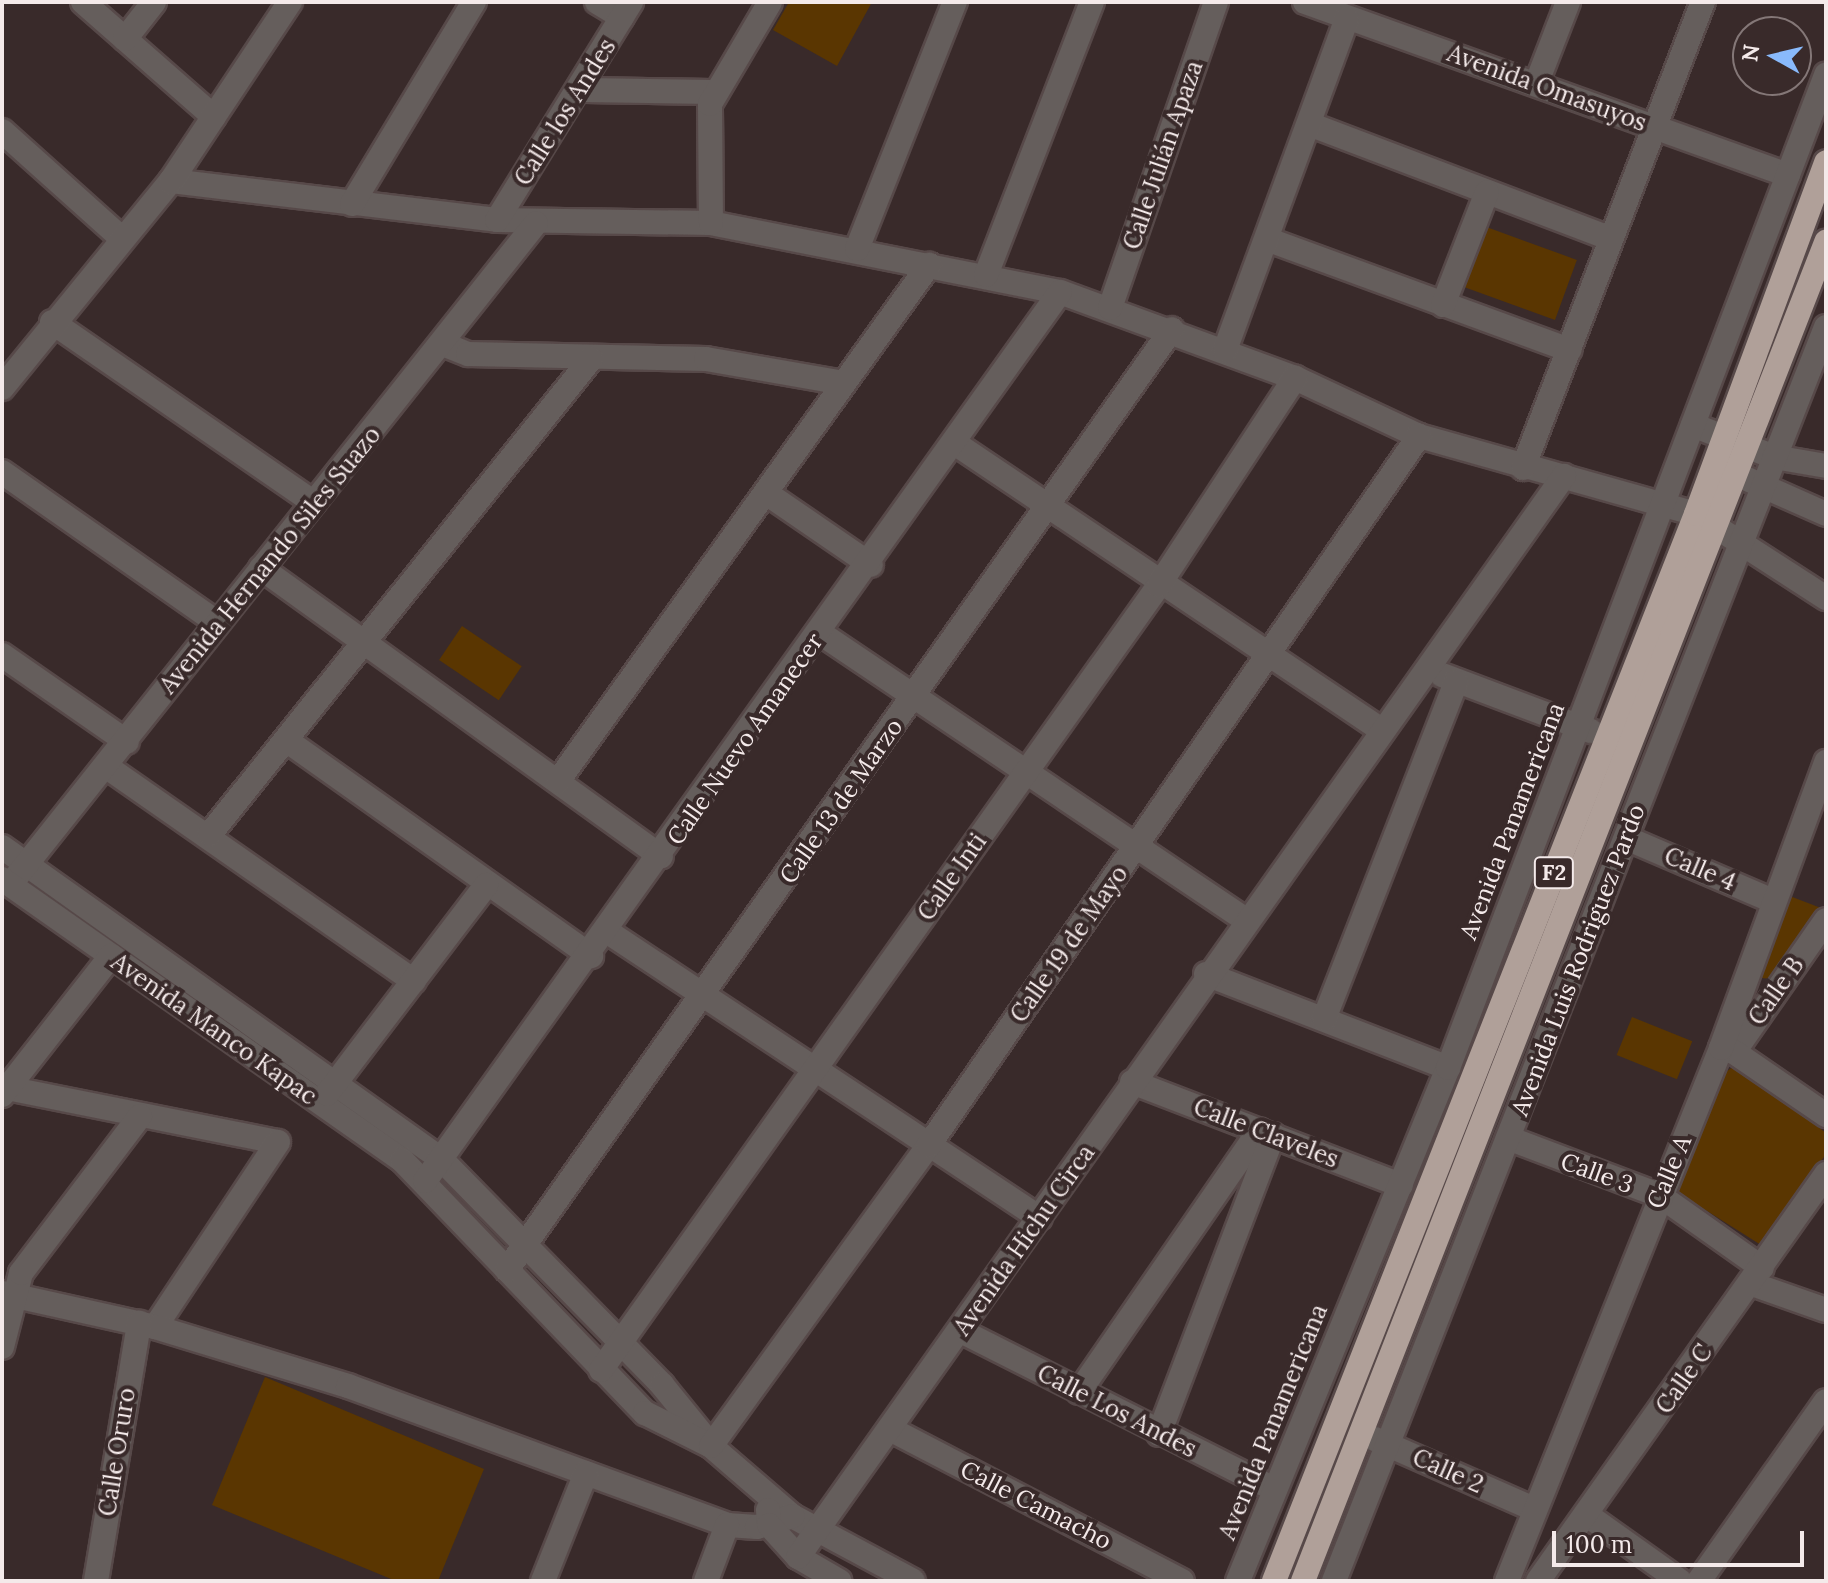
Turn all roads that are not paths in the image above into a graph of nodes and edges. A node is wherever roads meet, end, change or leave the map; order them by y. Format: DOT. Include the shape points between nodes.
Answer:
graph roads {
  1 [pos="83,2"];
  2 [pos="154,2"];
  3 [pos="290,2"];
  4 [pos="474,2"];
  5 [pos="597,2"];
  6 [pos="770,2"];
  7 [pos="955,2"];
  8 [pos="1092,2"];
  9 [pos="1216,2"];
  10 [pos="1305,2"];
  11 [pos="1568,2"];
  12 [pos="1703,2"];
  13 [pos="626,9"];
  14 [pos="1347,19"];
  15 [pos="125,39"];
  16 [pos="1826,75"];
  17 [pos="1537,82"];
  18 [pos="581,90"];
  19 [pos="715,92"];
  20 [pos="214,117"];
  21 [pos="1309,124"];
  22 [pos="1655,126"];
  23 [pos="2,131"];
  24 [pos="1826,162"];
  25 [pos="1788,175"];
  26 [pos="171,181"];
  27 [pos="1487,192"];
  28 [pos="352,204"];
  29 [pos="497,220"];
  30 [pos="536,223"];
  31 [pos="711,223"];
  32 [pos="119,236"];
  33 [pos="1611,239"];
  34 [pos="1269,240"];
  35 [pos="1826,242"];
  36 [pos="857,249"];
  37 [pos="929,265"];
  38 [pos="986,275"];
  39 [pos="1060,292"];
  40 [pos="1443,305"];
  41 [pos="1110,308"];
  42 [pos="52,322"];
  43 [pos="1172,329"];
  44 [pos="1824,335"];
  45 [pos="443,344"];
  46 [pos="1225,350"];
  47 [pos="1569,350"];
  48 [pos="591,359"];
  49 [pos="6,374"];
  50 [pos="1295,378"];
  51 [pos="843,383"];
  52 [pos="1693,425"];
  53 [pos="1419,436"];
  54 [pos="1725,437"];
  55 [pos="956,444"];
  56 [pos="1748,447"];
  57 [pos="1774,457"];
  58 [pos="1826,466"];
  59 [pos="1523,468"];
  60 [pos="2,472"];
  61 [pos="1738,475"];
  62 [pos="1564,476"];
  63 [pos="1765,486"];
  64 [pos="766,493"];
  65 [pos="1663,502"];
  66 [pos="314,503"];
  67 [pos="1045,508"];
  68 [pos="1826,514"];
  69 [pos="1707,519"];
  70 [pos="1743,541"];
  71 [pos="871,565"];
  72 [pos="261,568"];
  73 [pos="1159,585"];
  74 [pos="1826,598"];
  75 [pos="216,622"];
  76 [pos="820,633"];
  77 [pos="365,642"];
  78 [pos="2,655"];
  79 [pos="1269,657"];
  80 [pos="1428,667"];
  81 [pos="1456,682"];
  82 [pos="915,694"];
  83 [pos="1578,726"];
  84 [pos="1383,731"];
  85 [pos="1608,737"];
  86 [pos="286,740"];
  87 [pos="127,742"];
  88 [pos="1826,762"];
  89 [pos="107,767"];
  90 [pos="1029,768"];
  91 [pos="558,781"];
  92 [pos="210,834"];
  93 [pos="1626,838"];
  94 [pos="1138,844"];
  95 [pos="2,847"];
  96 [pos="661,857"];
  97 [pos="26,864"];
  98 [pos="486,885"];
  99 [pos="5,886"];
  100 [pos="1773,901"];
  101 [pos="1246,920"];
  102 [pos="1826,920"];
  103 [pos="608,932"];
  104 [pos="111,956"];
  105 [pos="591,956"];
  106 [pos="1206,974"];
  107 [pos="414,981"];
  108 [pos="704,998"];
  109 [pos="1324,1019"];
  110 [pos="1727,1050"];
  111 [pos="1448,1068"];
  112 [pos="814,1073"];
  113 [pos="336,1082"];
  114 [pos="1132,1082"];
  115 [pos="4,1090"];
  116 [pos="320,1103"];
  117 [pos="1826,1115"];
  118 [pos="140,1116"];
  119 [pos="1266,1133"];
  120 [pos="1508,1138"];
  121 [pos="929,1145"];
  122 [pos="441,1159"];
  123 [pos="1826,1174"];
  124 [pos="425,1181"];
  125 [pos="1401,1185"];
  126 [pos="1659,1195"];
  127 [pos="1040,1218"];
  128 [pos="526,1244"];
  129 [pos="507,1270"];
  130 [pos="1757,1276"];
  131 [pos="6,1294"];
  132 [pos="1826,1310"];
  133 [pos="147,1325"];
  134 [pos="961,1331"];
  135 [pos="621,1342"];
  136 [pos="2,1347"];
  137 [pos="601,1370"];
  138 [pos="1079,1392"];
  139 [pos="1826,1401"];
  140 [pos="890,1429"];
  141 [pos="1362,1433"];
  142 [pos="1159,1434"];
  143 [pos="1388,1444"];
  144 [pos="711,1446"];
  145 [pos="586,1473"];
  146 [pos="1274,1489"];
  147 [pos="1534,1509"];
  148 [pos="1587,1515"];
  149 [pos="781,1521"];
  150 [pos="727,1525"];
  151 [pos="817,1531"];
  152 [pos="798,1557"];
  153 [pos="96,1581"];
  154 [pos="543,1581"];
  155 [pos="706,1581"];
  156 [pos="839,1581"];
  157 [pos="913,1581"];
  158 [pos="1182,1581"];
  159 [pos="1238,1581"];
  160 [pos="1274,1581"];
  161 [pos="1303,1581"];
  162 [pos="1334,1581"];
  163 [pos="1507,1581"];
  164 [pos="1538,1581"];
  165 [pos="1680,1581"];
  166 [pos="1699,1581"];
  1 -- 15 [label="street"];
  2 -- 15 [label="street"];
  3 -- 20 [label="street"];
  4 -- 28 [label="street"];
  5 -- 13 [label="street"];
  6 -- 19 [label="street"];
  7 -- 36 [label="street"];
  8 -- 38 [label="street"];
  9 -- 41 [label="street, Calle Julián Apaza"];
  10 -- 14 [label="street, Avenida Omasuyos"];
  11 -- 17 [label="street"];
  12 -- 22 [label="street"];
  13 -- 18 [label="street, Calle los Andes"];
  14 -- 17 [label="street, Avenida Omasuyos"];
  14 -- 21 [label="street"];
  15 -- 20 [label="street"];
  16 -- 25 [label="street, Avenida Panamericana"];
  17 -- 22 [label="street, Avenida Omasuyos"];
  18 -- 19 [label="street"];
  18 -- 29 [label="street, Calle los Andes"];
  19 -- 31 [label="street"];
  20 -- 26 [label="street"];
  21 -- 27 [label="street"];
  21 -- 34 [label="street"];
  22 -- 25 [label="street, Avenida Omasuyos"];
  22 -- 33 [label="street"];
  23 -- 32 [label="street"];
  24 -- 54 [label="highway, F2"];
  25 -- 52 [label="street, Avenida Panamericana"];
  26 -- 28 [label="street"];
  26 -- 32 [label="street"];
  27 -- 33 [label="street"];
  27 -- 40 [label="street"];
  28 -- 29 [label="street"];
  29 -- 30 [label="street"];
  30 -- 31 [label="street"];
  30 -- 45 [label="street, Avenida Hernando Siles Suazo"];
  31 -- 36 [label="street"];
  32 -- 42 [label="street"];
  33 -- 47 [label="street"];
  34 -- 40 [label="street"];
  34 -- 46 [label="street"];
  35 -- 56 [label="highway, F2"];
  36 -- 37 [label="street"];
  37 -- 38 [label="street"];
  37 -- 51 [label="street"];
  38 -- 39 [label="street"];
  39 -- 41 [label="street"];
  39 -- 55 [label="street, Calle Nuevo Amanecer"];
  40 -- 47 [label="street"];
  41 -- 43 [label="street"];
  42 -- 49 [label="street"];
  42 -- 66 [label="street"];
  43 -- 46 [label="street"];
  43 -- 67 [label="street, Calle 13 de Marzo"];
  44 -- 57 [label="street, Avenida Luis Rodriguez Pardo"];
  45 -- 48 [label="street" via="468,354"];
  45 -- 66 [label="street, Avenida Hernando Siles Suazo"];
  46 -- 50 [label="street"];
  47 -- 59 [label="street"];
  48 -- 51 [label="street" via="706,359"];
  48 -- 77 [label="street"];
  50 -- 53 [label="street"];
  50 -- 73 [label="street, Calle Inti"];
  51 -- 64 [label="street"];
  52 -- 54 [label="street"];
  52 -- 65 [label="street, Avenida Panamericana"];
  53 -- 59 [label="street"];
  53 -- 79 [label="street, Calle 19 de Mayo"];
  54 -- 56 [label="street"];
  54 -- 69 [label="highway, F2"];
  55 -- 67 [label="street"];
  55 -- 71 [label="street, Calle Nuevo Amanecer"];
  56 -- 57 [label="street"];
  56 -- 61 [label="highway, F2"];
  57 -- 58 [label="street"];
  57 -- 63 [label="street, Avenida Luis Rodriguez Pardo"];
  59 -- 62 [label="street"];
  60 -- 75 [label="street"];
  61 -- 63 [label="street"];
  61 -- 69 [label="highway, F2"];
  62 -- 65 [label="street"];
  62 -- 80 [label="street, Avenida Hichu Circa"];
  63 -- 68 [label="street"];
  63 -- 70 [label="street, Avenida Luis Rodriguez Pardo"];
  64 -- 71 [label="street"];
  64 -- 91 [label="street"];
  65 -- 69 [label="street"];
  65 -- 83 [label="street, Avenida Panamericana"];
  66 -- 72 [label="street, Avenida Hernando Siles Suazo"];
  67 -- 73 [label="street"];
  67 -- 82 [label="street, Calle 13 de Marzo"];
  69 -- 70 [label="street"];
  69 -- 85 [label="highway, F2"];
  69 -- 141 [label="highway, F2"];
  70 -- 74 [label="street"];
  70 -- 93 [label="street, Avenida Luis Rodriguez Pardo"];
  71 -- 76 [label="street, Calle Nuevo Amanecer"];
  72 -- 75 [label="street, Avenida Hernando Siles Suazo"];
  72 -- 77 [label="street"];
  73 -- 79 [label="street"];
  73 -- 90 [label="street, Calle Inti"];
  75 -- 87 [label="street, Avenida Hernando Siles Suazo"];
  76 -- 82 [label="street"];
  76 -- 96 [label="street, Calle Nuevo Amanecer"];
  77 -- 86 [label="street"];
  77 -- 91 [label="street"];
  78 -- 87 [label="street"];
  79 -- 84 [label="street"];
  79 -- 94 [label="street, Calle 19 de Mayo"];
  80 -- 81 [label="street"];
  80 -- 84 [label="street, Avenida Hichu Circa"];
  81 -- 83 [label="street"];
  81 -- 109 [label="street"];
  82 -- 90 [label="street"];
  82 -- 108 [label="street, Calle 13 de Marzo"];
  83 -- 85 [label="street"];
  83 -- 111 [label="street, Avenida Panamericana"];
  84 -- 101 [label="street, Avenida Hichu Circa"];
  85 -- 160 [label="highway, F2"];
  86 -- 92 [label="street"];
  86 -- 98 [label="street"];
  87 -- 89 [label="street, Avenida Hernando Siles Suazo"];
  88 -- 100 [label="street, Calle A"];
  89 -- 92 [label="street"];
  89 -- 97 [label="street, Avenida Hernando Siles Suazo"];
  90 -- 94 [label="street"];
  90 -- 112 [label="street, Calle Inti"];
  91 -- 96 [label="street"];
  92 -- 107 [label="street"];
  93 -- 100 [label="street, Calle 4"];
  93 -- 120 [label="street, Avenida Luis Rodriguez Pardo"];
  94 -- 101 [label="street"];
  94 -- 121 [label="street, Calle 19 de Mayo"];
  95 -- 97 [label="street"];
  96 -- 103 [label="street, Calle Nuevo Amanecer"];
  97 -- 99 [label="street, Avenida Hernando Siles Suazo"];
  97 -- 113 [label="street"];
  98 -- 105 [label="street"];
  98 -- 107 [label="street"];
  99 -- 104 [label="street, Avenida Manco Kapac"];
  100 -- 110 [label="street, Calle A"];
  101 -- 106 [label="street, Avenida Hichu Circa"];
  102 -- 110 [label="street, Calle B"];
  103 -- 105 [label="street, Calle Nuevo Amanecer"];
  103 -- 108 [label="street"];
  104 -- 115 [label="street"];
  104 -- 116 [label="street, Avenida Manco Kapac"];
  105 -- 122 [label="street, Calle Nuevo Amanecer"];
  106 -- 109 [label="street"];
  106 -- 114 [label="street, Avenida Hichu Circa"];
  107 -- 113 [label="street"];
  108 -- 112 [label="street"];
  108 -- 128 [label="street, Calle 13 de Marzo"];
  109 -- 111 [label="street"];
  110 -- 117 [label="street"];
  110 -- 126 [label="street, Calle A"];
  111 -- 125 [label="street, Avenida Panamericana"];
  112 -- 121 [label="street"];
  112 -- 135 [label="street, Calle Inti"];
  113 -- 116 [label="street"];
  113 -- 122 [label="street"];
  114 -- 119 [label="street, Calle Claveles"];
  114 -- 127 [label="street, Avenida Hichu Circa"];
  115 -- 118 [label="street"];
  116 -- 124 [label="street, Avenida Manco Kapac"];
  118 -- 131 [label="street"];
  118 -- 133 [label="street" via="278,1142"];
  119 -- 125 [label="street, Calle Claveles"];
  119 -- 138 [label="street"];
  119 -- 142 [label="street"];
  120 -- 126 [label="street, Calle 3"];
  120 -- 143 [label="street, Avenida Luis Rodriguez Pardo"];
  121 -- 127 [label="street"];
  121 -- 144 [label="street, Calle 19 de Mayo"];
  122 -- 124 [label="street, Calle Nuevo Amanecer"];
  122 -- 128 [label="street"];
  123 -- 130 [label="street, Calle C"];
  124 -- 129 [label="street, Avenida Manco Kapac"];
  125 -- 146 [label="street, Avenida Panamericana"];
  126 -- 130 [label="street, Calle 3"];
  126 -- 147 [label="street, Calle A"];
  127 -- 134 [label="street, Avenida Hichu Circa"];
  128 -- 129 [label="street, Calle 13 de Marzo"];
  128 -- 135 [label="street"];
  129 -- 137 [label="street, Avenida Manco Kapac"];
  130 -- 132 [label="street, Calle 3"];
  130 -- 148 [label="street, Calle C"];
  131 -- 133 [label="street"];
  131 -- 136 [label="street"];
  133 -- 145 [label="street" via="348,1386"];
  133 -- 153 [label="street, Calle Oruro"];
  134 -- 138 [label="street, Calle Los Andes"];
  134 -- 140 [label="street, Avenida Hichu Circa"];
  135 -- 137 [label="street, Calle Inti"];
  135 -- 144 [label="street"];
  137 -- 144 [label="street, Avenida Manco Kapac" via="645,1413"];
  138 -- 142 [label="street, Calle Los Andes"];
  139 -- 166 [label="street"];
  140 -- 151 [label="street, Avenida Hichu Circa"];
  140 -- 158 [label="street, Calle Camacho"];
  141 -- 143 [label="street, Calle 2"];
  141 -- 161 [label="highway, F2"];
  142 -- 146 [label="street, Calle Los Andes"];
  143 -- 147 [label="street, Calle 2"];
  143 -- 162 [label="street, Avenida Luis Rodriguez Pardo"];
  144 -- 149 [label="street" via="768,1493"];
  145 -- 150 [label="street"];
  145 -- 154 [label="street"];
  146 -- 159 [label="street, Avenida Panamericana"];
  147 -- 163 [label="street, Calle A"];
  148 -- 164 [label="street, Calle C"];
  148 -- 165 [label="street"];
  149 -- 150 [label="street"];
  149 -- 151 [label="street"];
  149 -- 152 [label="street"];
  150 -- 155 [label="street"];
  151 -- 152 [label="street, Avenida Hichu Circa"];
  151 -- 157 [label="street"];
  152 -- 156 [label="street"];
}
